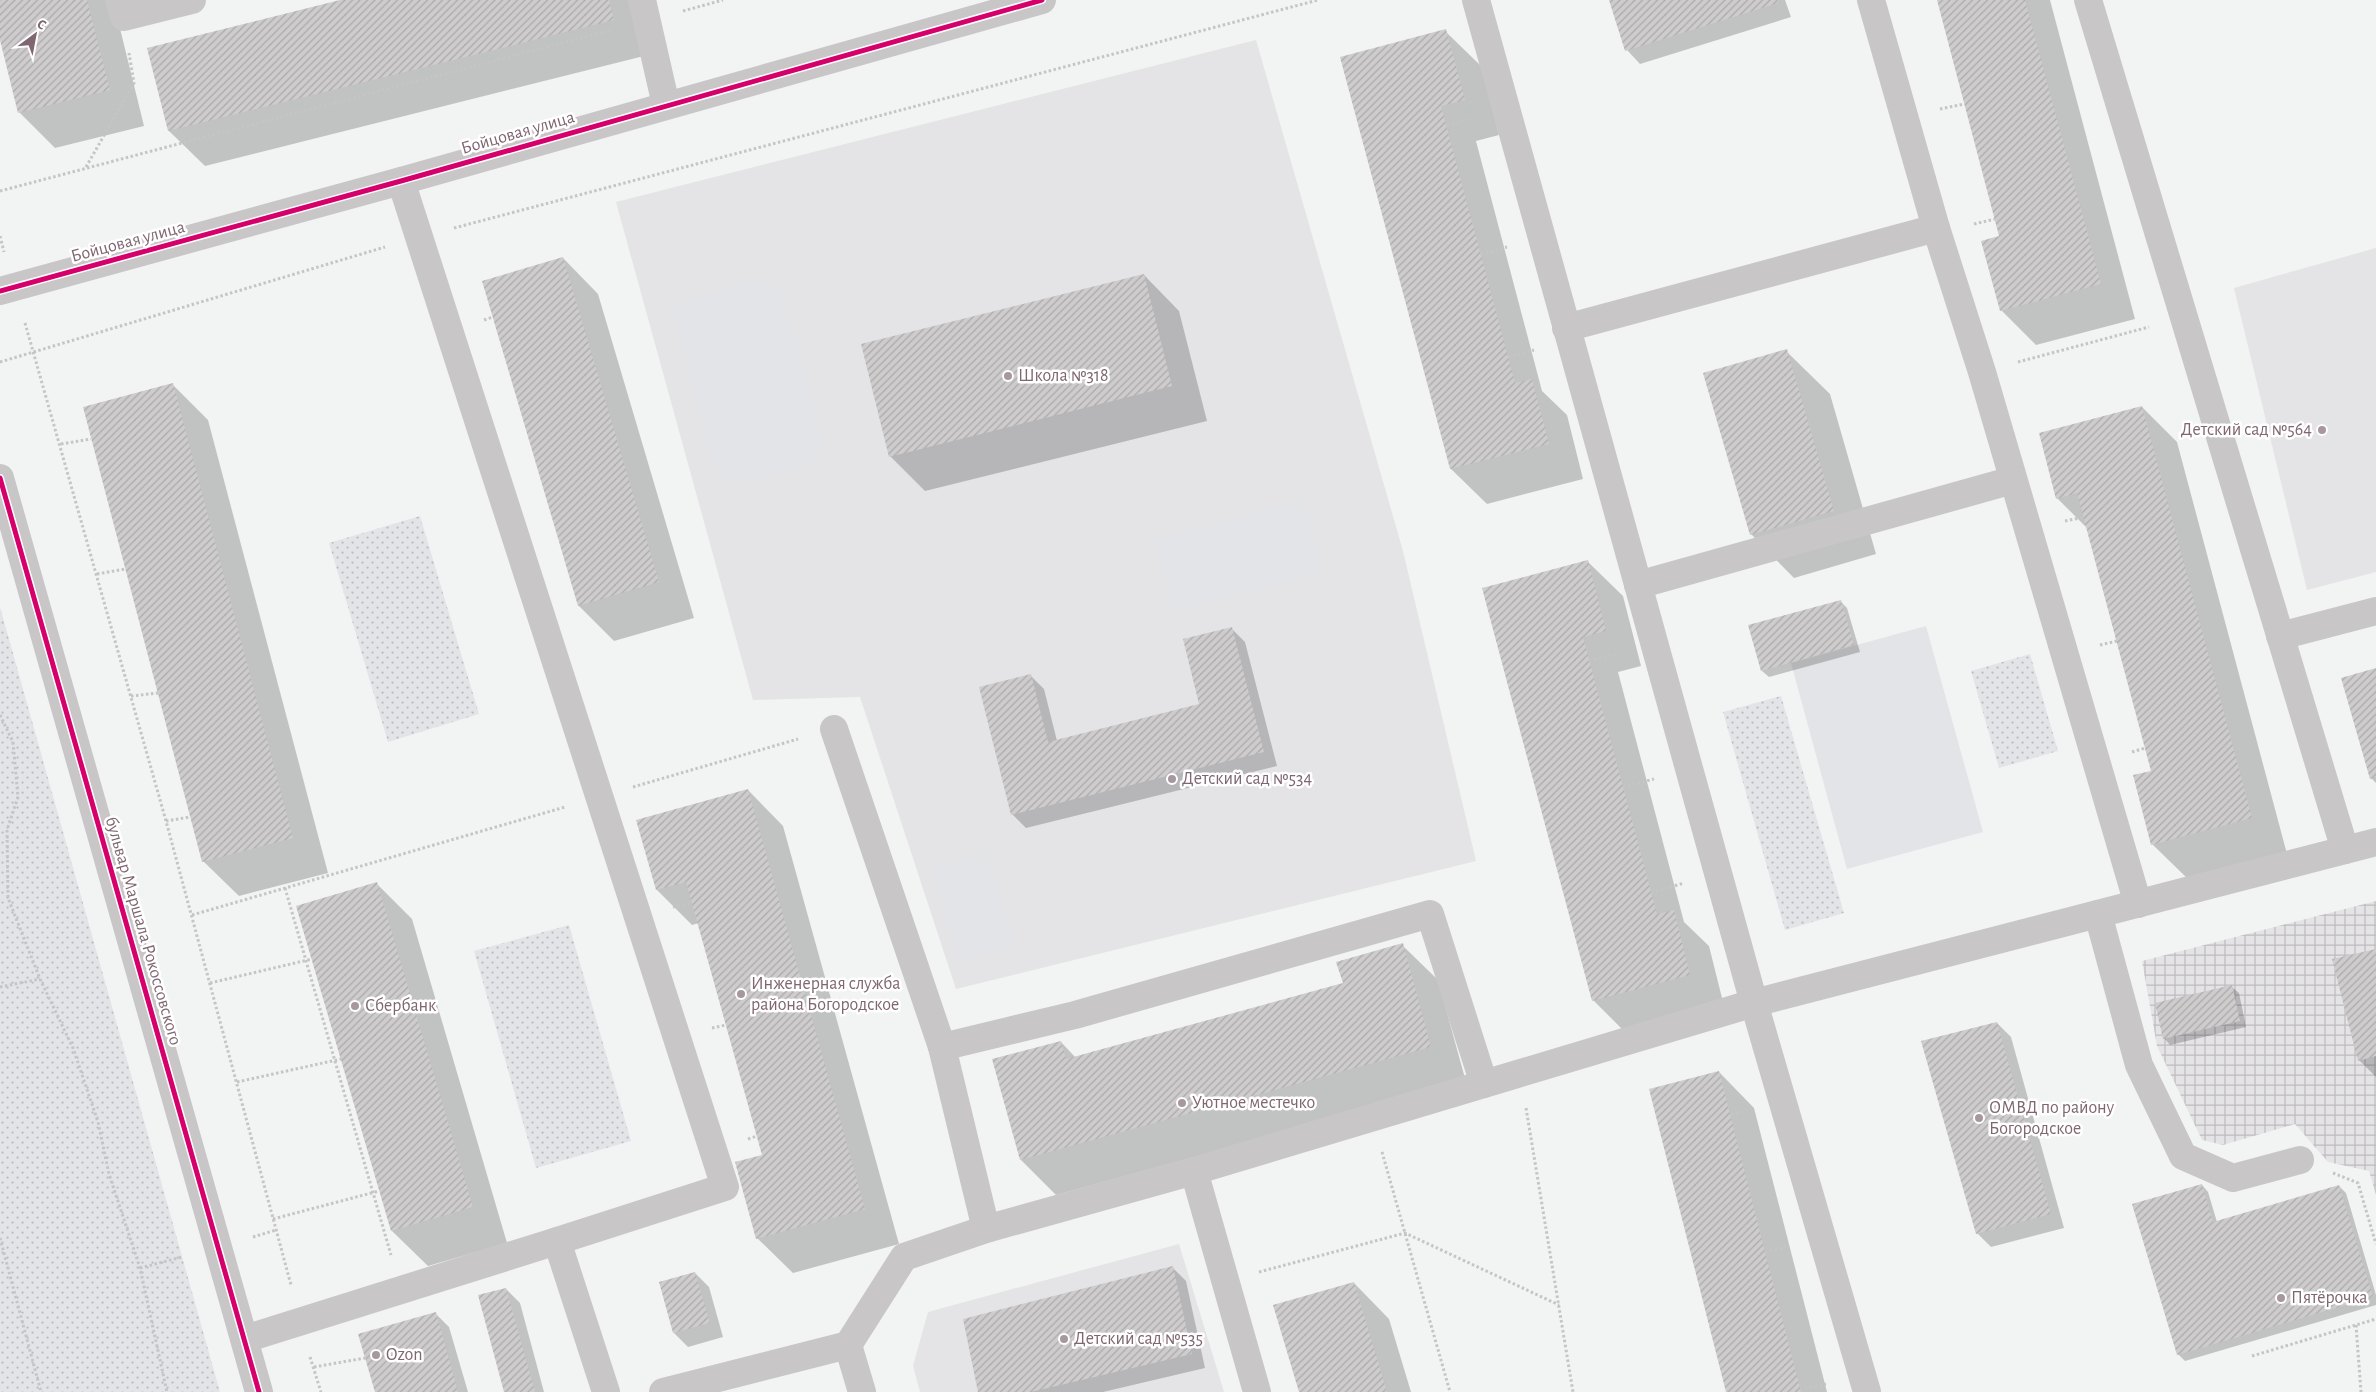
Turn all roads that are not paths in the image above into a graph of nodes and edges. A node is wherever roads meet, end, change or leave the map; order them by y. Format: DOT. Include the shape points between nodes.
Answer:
graph roads {
  1 [pos="192,0"];
  2 [pos="1042,0"];
  3 [pos="1476,0"];
  4 [pos="1871,0"];
  5 [pos="2088,0"];
  6 [pos="122,8"];
  7 [pos="645,10"];
  8 [pos="666,105"];
  9 [pos="401,181"];
  10 [pos="1936,228"];
  11 [pos="0,291"];
  12 [pos="1566,328"];
  13 [pos="0,478"];
  14 [pos="2013,480"];
  15 [pos="1638,585"];
  16 [pos="2376,611"];
  17 [pos="2280,636"];
  18 [pos="834,728"];
  19 [pos="2376,842"];
  20 [pos="2345,850"];
  21 [pos="2138,904"];
  22 [pos="2098,914"];
  23 [pos="1754,1003"];
  24 [pos="942,1047"];
  25 [pos="1484,1084"];
  26 [pos="2300,1160"];
  27 [pos="1194,1171"];
  28 [pos="986,1229"];
  29 [pos="557,1241"];
  30 [pos="245,1339"];
  31 [pos="848,1345"];
  32 [pos="259,1392"];
  33 [pos="606,1392"];
  34 [pos="663,1392"];
  35 [pos="862,1392"];
  36 [pos="1257,1392"];
  37 [pos="1867,1392"];
  1 -- 6 [label="street"];
  2 -- 8 [label="street, Бойцовая улица"];
  3 -- 12 [label="street"];
  4 -- 10 [label="street"];
  5 -- 17 [label="street"];
  7 -- 8 [label="street"];
  8 -- 9 [label="street, Бойцовая улица"];
  9 -- 11 [label="street, Бойцовая улица"];
  9 -- 29 [label="street" via="725,1187"];
  10 -- 12 [label="street"];
  10 -- 14 [label="street"];
  12 -- 15 [label="street"];
  13 -- 30 [label="street, бульвар Маршала Рокоссовского"];
  14 -- 15 [label="street"];
  14 -- 21 [label="street"];
  15 -- 23 [label="street"];
  16 -- 17 [label="street"];
  17 -- 20 [label="street"];
  18 -- 24 [label="street"];
  19 -- 20 [label="street"];
  20 -- 21 [label="street"];
  21 -- 22 [label="street"];
  22 -- 23 [label="street"];
  22 -- 26 [label="street" via="2140,1065 2183,1156 2233,1178"];
  23 -- 25 [label="street"];
  23 -- 37 [label="street"];
  24 -- 25 [label="street" via="1075,1014 1430,914"];
  24 -- 28 [label="street"];
  25 -- 27 [label="street"];
  27 -- 28 [label="street"];
  27 -- 36 [label="street"];
  28 -- 31 [label="street" via="904,1257"];
  29 -- 30 [label="street"];
  29 -- 33 [label="street"];
  30 -- 32 [label="street, бульвар Маршала Рокоссовского"];
  31 -- 34 [label="street"];
  31 -- 35 [label="street"];
}
